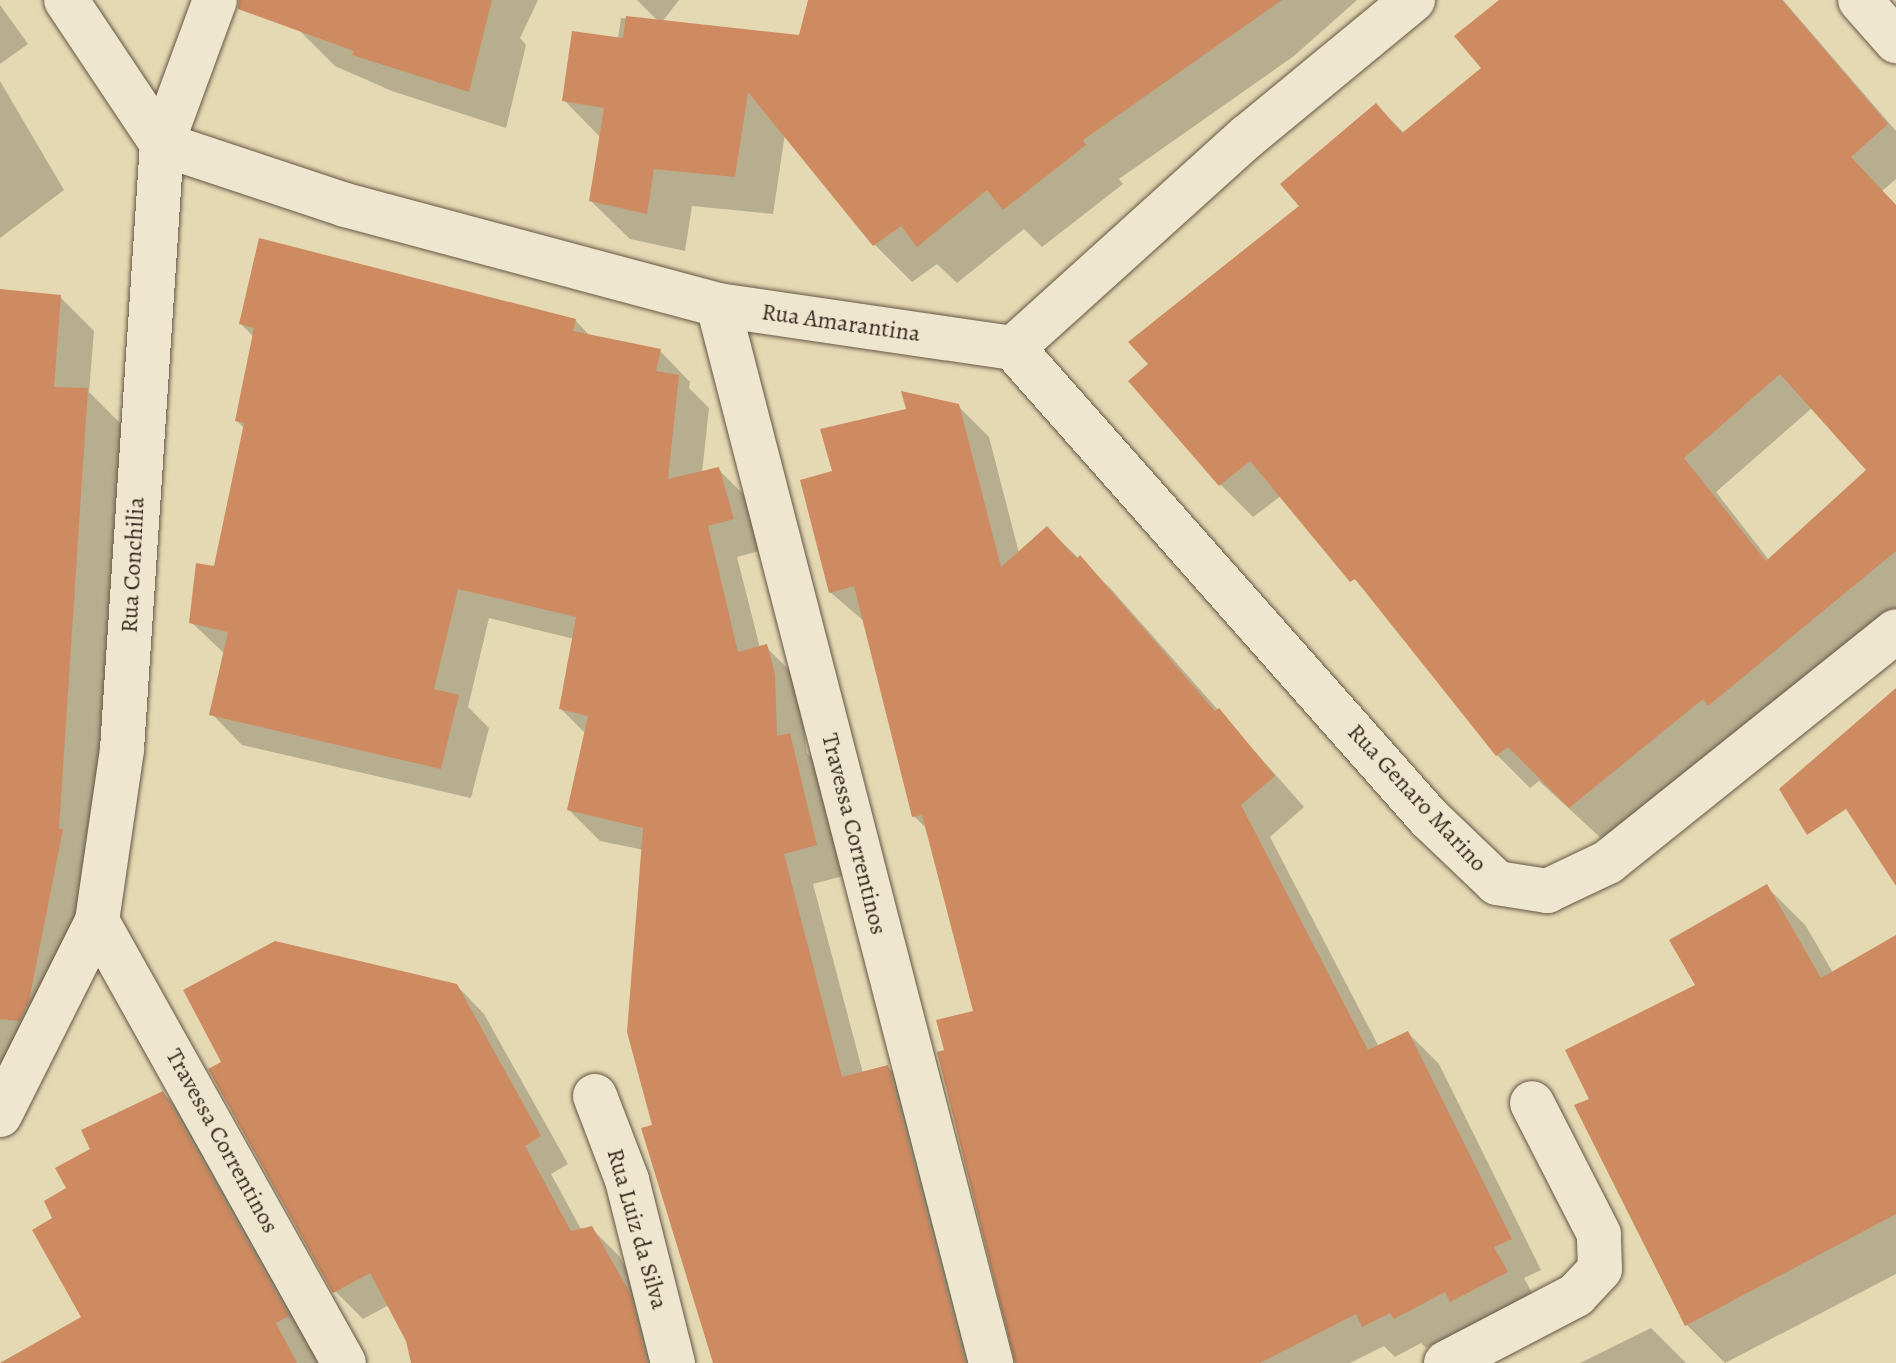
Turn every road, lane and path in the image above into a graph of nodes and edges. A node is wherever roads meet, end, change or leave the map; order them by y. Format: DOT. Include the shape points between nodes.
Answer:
graph roads {
  1 [pos="66,0"];
  2 [pos="215,0"];
  3 [pos="1413,0"];
  4 [pos="1860,0"];
  5 [pos="1896,41"];
  6 [pos="162,144"];
  7 [pos="718,305"];
  8 [pos="1013,348"];
  9 [pos="1896,631"];
  10 [pos="97,921"];
  11 [pos="595,1096"];
  12 [pos="1532,1103"];
  13 [pos="0,1115"];
  14 [pos="344,1363"];
  15 [pos="673,1363"];
  16 [pos="991,1363"];
  17 [pos="1446,1363"];
  1 -- 6 [label="street"];
  2 -- 6 [label="street, Rua Conchilia"];
  3 -- 8 [label="street" via="1248,136"];
  4 -- 5 [label="street"];
  6 -- 7 [label="street, Rua Amarantina" via="345,205"];
  6 -- 10 [label="street, Rua Conchilia" via="122,749"];
  7 -- 8 [label="street, Rua Amarantina"];
  7 -- 16 [label="street, Travessa Correntinos"];
  8 -- 9 [label="street, Rua Genaro Marino" via="1429,818 1497,883 1547,891 1608,862"];
  10 -- 13 [label="street, Rua Conchilia"];
  10 -- 14 [label="street, Travessa Correntinos"];
  11 -- 15 [label="street, Rua Luiz da Silva" via="627,1180"];
  12 -- 17 [label="street" via="1599,1234 1600,1269 1576,1295"];
}
